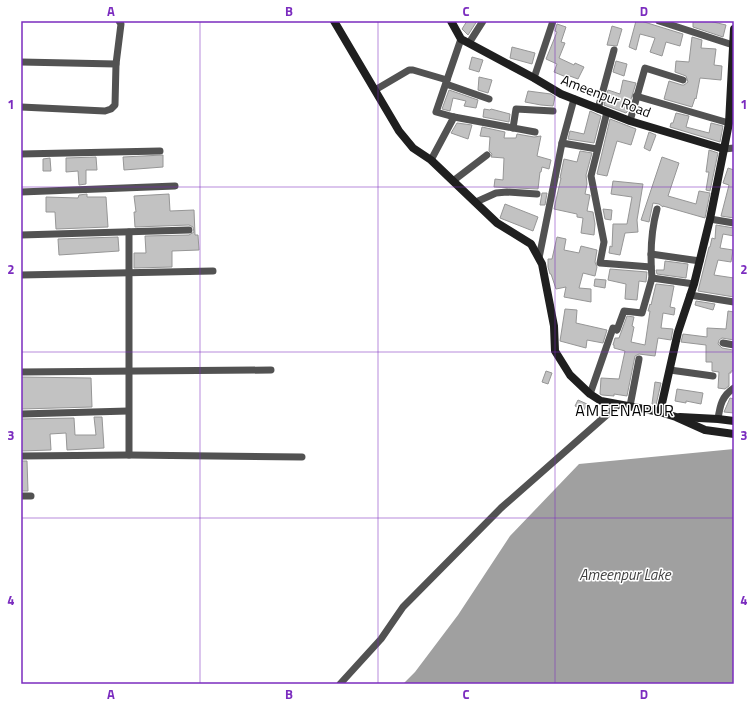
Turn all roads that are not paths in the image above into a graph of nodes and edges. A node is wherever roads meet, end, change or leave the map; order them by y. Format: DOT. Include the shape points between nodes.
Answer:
graph roads {
  1 [pos="119,21"];
  2 [pos="334,21"];
  3 [pos="451,21"];
  4 [pos="483,21"];
  5 [pos="553,21"];
  6 [pos="659,21"];
  7 [pos="734,29"];
  8 [pos="461,39"];
  9 [pos="469,43"];
  10 [pos="733,45"];
  11 [pos="614,50"];
  12 [pos="733,60"];
  13 [pos="21,62"];
  14 [pos="116,64"];
  15 [pos="534,78"];
  16 [pos="683,80"];
  17 [pos="446,82"];
  18 [pos="375,90"];
  19 [pos="636,96"];
  20 [pos="489,99"];
  21 [pos="574,99"];
  22 [pos="21,107"];
  23 [pos="598,109"];
  24 [pos="552,110"];
  25 [pos="607,112"];
  26 [pos="454,117"];
  27 [pos="630,121"];
  28 [pos="729,123"];
  29 [pos="513,128"];
  30 [pos="535,132"];
  31 [pos="562,142"];
  32 [pos="734,148"];
  33 [pos="597,149"];
  34 [pos="724,149"];
  35 [pos="160,150"];
  36 [pos="21,154"];
  37 [pos="487,154"];
  38 [pos="431,160"];
  39 [pos="454,181"];
  40 [pos="175,186"];
  41 [pos="21,192"];
  42 [pos="537,194"];
  43 [pos="476,202"];
  44 [pos="657,209"];
  45 [pos="710,218"];
  46 [pos="734,223"];
  47 [pos="189,230"];
  48 [pos="129,232"];
  49 [pos="21,235"];
  50 [pos="652,254"];
  51 [pos="539,258"];
  52 [pos="700,261"];
  53 [pos="651,267"];
  54 [pos="213,271"];
  55 [pos="129,274"];
  56 [pos="21,275"];
  57 [pos="652,278"];
  58 [pos="694,284"];
  59 [pos="690,295"];
  60 [pos="734,302"];
  61 [pos="723,343"];
  62 [pos="734,345"];
  63 [pos="638,359"];
  64 [pos="271,370"];
  65 [pos="670,370"];
  66 [pos="21,372"];
  67 [pos="129,372"];
  68 [pos="713,376"];
  69 [pos="734,388"];
  70 [pos="590,394"];
  71 [pos="618,405"];
  72 [pos="630,406"];
  73 [pos="128,411"];
  74 [pos="660,412"];
  75 [pos="21,414"];
  76 [pos="676,417"];
  77 [pos="718,419"];
  78 [pos="734,421"];
  79 [pos="734,434"];
  80 [pos="129,454"];
  81 [pos="21,456"];
  82 [pos="302,457"];
  83 [pos="21,496"];
  84 [pos="32,496"];
  85 [pos="340,684"];
  1 -- 14 [label="street" via="121,24"];
  2 -- 18 [label="street"];
  3 -- 8 [label="street"];
  4 -- 9 [label="street"];
  5 -- 15 [label="street"];
  6 -- 10 [label="street"];
  7 -- 10 [label="street"];
  8 -- 9 [label="street, Ameenpur Road"];
  8 -- 17 [label="street"];
  9 -- 15 [label="street, Ameenpur Road"];
  10 -- 12 [label="street"];
  11 -- 23 [label="street"];
  12 -- 28 [label="street"];
  13 -- 14 [label="street"];
  14 -- 22 [label="street" via="114,105 111,109 105,111"];
  15 -- 21 [label="street, Ameenpur Road"];
  16 -- 19 [label="street" via="645,68"];
  17 -- 18 [label="street" via="409,70"];
  17 -- 20 [label="street"];
  17 -- 26 [label="street" via="436,112"];
  18 -- 38 [label="street" via="413,148"];
  19 -- 27 [label="street"];
  19 -- 28 [label="street"];
  21 -- 23 [label="street, Ameenpur Road"];
  21 -- 31 [label="street"];
  23 -- 25 [label="street, Ameenpur Road"];
  24 -- 29 [label="street" via="516,109"];
  25 -- 27 [label="street, Ameenpur Road"];
  25 -- 33 [label="street"];
  26 -- 29 [label="street"];
  26 -- 38 [label="street"];
  27 -- 34 [label="street, Ameenpur Road"];
  28 -- 34 [label="street"];
  29 -- 30 [label="street"];
  31 -- 33 [label="street"];
  31 -- 51 [label="street"];
  32 -- 34 [label="street"];
  33 -- 53 [label="street" via="591,176 604,242 600,262"];
  34 -- 45 [label="street"];
  35 -- 36 [label="street"];
  37 -- 39 [label="street"];
  38 -- 39 [label="street"];
  39 -- 43 [label="street"];
  40 -- 41 [label="street"];
  42 -- 43 [label="street" via="496,193"];
  43 -- 51 [label="street" via="497,223 531,244"];
  44 -- 50 [label="street" via="653,226"];
  45 -- 46 [label="street"];
  45 -- 52 [label="street"];
  47 -- 48 [label="street"];
  48 -- 49 [label="street"];
  48 -- 55 [label="street"];
  50 -- 52 [label="street"];
  50 -- 53 [label="street"];
  51 -- 70 [label="street" via="554,326 555,351 570,375"];
  52 -- 58 [label="street"];
  53 -- 57 [label="street"];
  54 -- 55 [label="street"];
  55 -- 56 [label="street"];
  55 -- 67 [label="street"];
  57 -- 58 [label="street"];
  57 -- 70 [label="street" via="642,313 624,311 617,330 613,328"];
  58 -- 59 [label="street"];
  59 -- 60 [label="street"];
  59 -- 65 [label="street" via="678,332"];
  61 -- 62 [label="street"];
  63 -- 72 [label="street"];
  64 -- 67 [label="street"];
  65 -- 68 [label="street"];
  65 -- 74 [label="street"];
  66 -- 67 [label="street"];
  67 -- 73 [label="street"];
  69 -- 77 [label="street" via="726,393 720,405"];
  70 -- 71 [label="street" via="601,401"];
  71 -- 72 [label="street"];
  71 -- 85 [label="street" via="496,513 403,608 381,639"];
  72 -- 74 [label="street"];
  73 -- 75 [label="street"];
  73 -- 80 [label="street"];
  74 -- 76 [label="street"];
  76 -- 77 [label="street"];
  76 -- 79 [label="street" via="705,430"];
  77 -- 78 [label="street"];
  80 -- 81 [label="street"];
  80 -- 82 [label="street"];
  83 -- 84 [label="street"];
}
